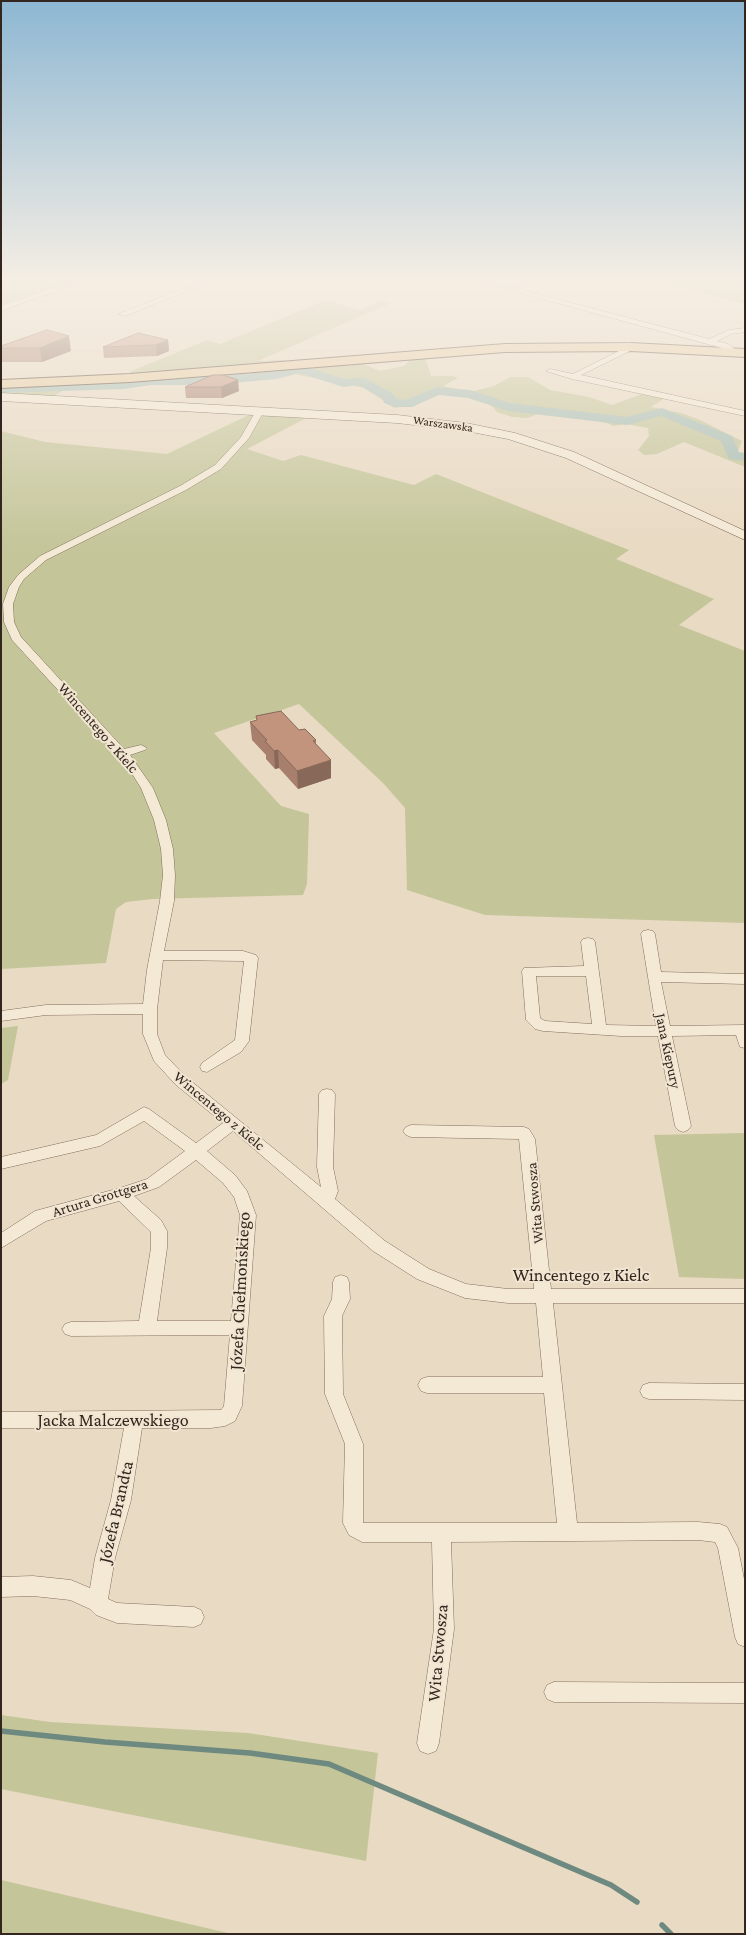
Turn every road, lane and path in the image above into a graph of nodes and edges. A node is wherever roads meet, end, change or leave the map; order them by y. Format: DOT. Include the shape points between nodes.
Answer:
graph roads {
  1 [pos="264,367"];
  2 [pos="591,367"];
  3 [pos="550,371"];
  4 [pos="143,377"];
  5 [pos="572,377"];
  6 [pos="1,378"];
  7 [pos="1,384"];
  8 [pos="1,397"];
  9 [pos="260,411"];
  10 [pos="745,414"];
  11 [pos="745,536"];
  12 [pos="141,748"];
  13 [pos="123,753"];
  14 [pos="648,934"];
  15 [pos="588,942"];
  16 [pos="157,955"];
  17 [pos="592,971"];
  18 [pos="655,978"];
  19 [pos="745,979"];
  20 [pos="150,1008"];
  21 [pos="1,1016"];
  22 [pos="600,1030"];
  23 [pos="663,1031"];
  24 [pos="744,1034"];
  25 [pos="207,1067"];
  26 [pos="327,1094"];
  27 [pos="232,1124"];
  28 [pos="683,1126"];
  29 [pos="411,1131"];
  30 [pos="196,1152"];
  31 [pos="1,1164"];
  32 [pos="122,1194"];
  33 [pos="327,1200"];
  34 [pos="1,1241"];
  35 [pos="341,1282"];
  36 [pos="544,1295"];
  37 [pos="745,1296"];
  38 [pos="147,1328"];
  39 [pos="239,1328"];
  40 [pos="71,1329"];
  41 [pos="427,1385"];
  42 [pos="552,1385"];
  43 [pos="649,1391"];
  44 [pos="745,1392"];
  45 [pos="225,1418"];
  46 [pos="1,1420"];
  47 [pos="134,1421"];
  48 [pos="441,1532"];
  49 [pos="568,1532"];
  50 [pos="1,1587"];
  51 [pos="97,1602"];
  52 [pos="742,1610"];
  53 [pos="194,1617"];
  54 [pos="745,1637"];
  55 [pos="554,1692"];
  56 [pos="745,1693"];
  57 [pos="428,1743"];
  1 -- 4 [label="main road"];
  2 -- 5 [label="street"];
  3 -- 5 [label="street"];
  4 -- 6 [label="main road"];
  4 -- 7 [label="main road"];
  5 -- 10 [label="street"];
  8 -- 9 [label="street, Warszawska"];
  9 -- 11 [label="street, Warszawska" via="398,418 512,436 589,463"];
  9 -- 13 [label="street, Wincentego z Kielc" via="245,438 213,470 52,552 21,577 9,598 8,616 16,638"];
  12 -- 13 [label="street"];
  13 -- 16 [label="street, Wincentego z Kielc" via="155,804 167,848 167,901"];
  14 -- 18 [label="street, Jana Kiepury"];
  15 -- 17 [label="street"];
  16 -- 20 [label="street, Wincentego z Kielc"];
  16 -- 25 [label="street" via="251,958 242,1041"];
  17 -- 22 [label="street"];
  17 -- 22 [label="street" via="529,971 533,1020 543,1026"];
  18 -- 19 [label="street"];
  18 -- 23 [label="street, Jana Kiepury"];
  20 -- 21 [label="street" via="46,1010"];
  20 -- 27 [label="street, Wincentego z Kielc" via="150,1034 159,1057 181,1081"];
  22 -- 23 [label="street"];
  23 -- 24 [label="street"];
  23 -- 28 [label="street, Jana Kiepury"];
  26 -- 33 [label="street" via="325,1167 330,1190"];
  27 -- 30 [label="street, Artura Grottgera"];
  27 -- 33 [label="street, Wincentego z Kielc"];
  29 -- 36 [label="street, Wita Stwosza" via="526,1135"];
  30 -- 31 [label="street" via="144,1113 100,1140"];
  30 -- 32 [label="street, Artura Grottgera" via="153,1183"];
  30 -- 39 [label="street, Józefa Chełmońskiego" via="235,1187 247,1210"];
  32 -- 34 [label="street, Artura Grottgera" via="40,1216"];
  32 -- 38 [label="street" via="159,1231"];
  33 -- 36 [label="street, Wincentego z Kielc" via="379,1246 424,1274 465,1291 508,1296"];
  35 -- 48 [label="street" via="341,1298 333,1316 334,1394 354,1444 353,1523 362,1533"];
  36 -- 37 [label="street, Wincentego z Kielc"];
  36 -- 42 [label="street, Wita Stwosza"];
  38 -- 39 [label="street"];
  38 -- 40 [label="street"];
  39 -- 45 [label="street, Józefa Chełmońskiego" via="233,1406"];
  41 -- 42 [label="street"];
  42 -- 49 [label="street, Wita Stwosza"];
  43 -- 44 [label="street"];
  45 -- 47 [label="street, Jacka Malczewskiego"];
  46 -- 47 [label="street, Jacka Malczewskiego"];
  47 -- 51 [label="street, Józefa Brandta" via="121,1500"];
  48 -- 49 [label="street"];
  48 -- 57 [label="street, Wita Stwosza" via="444,1629"];
  49 -- 52 [label="street" via="720,1533 728,1548"];
  50 -- 51 [label="street" via="71,1590"];
  51 -- 53 [label="street" via="102,1608 117,1613"];
  52 -- 54 [label="street"];
  55 -- 56 [label="street"];
}
